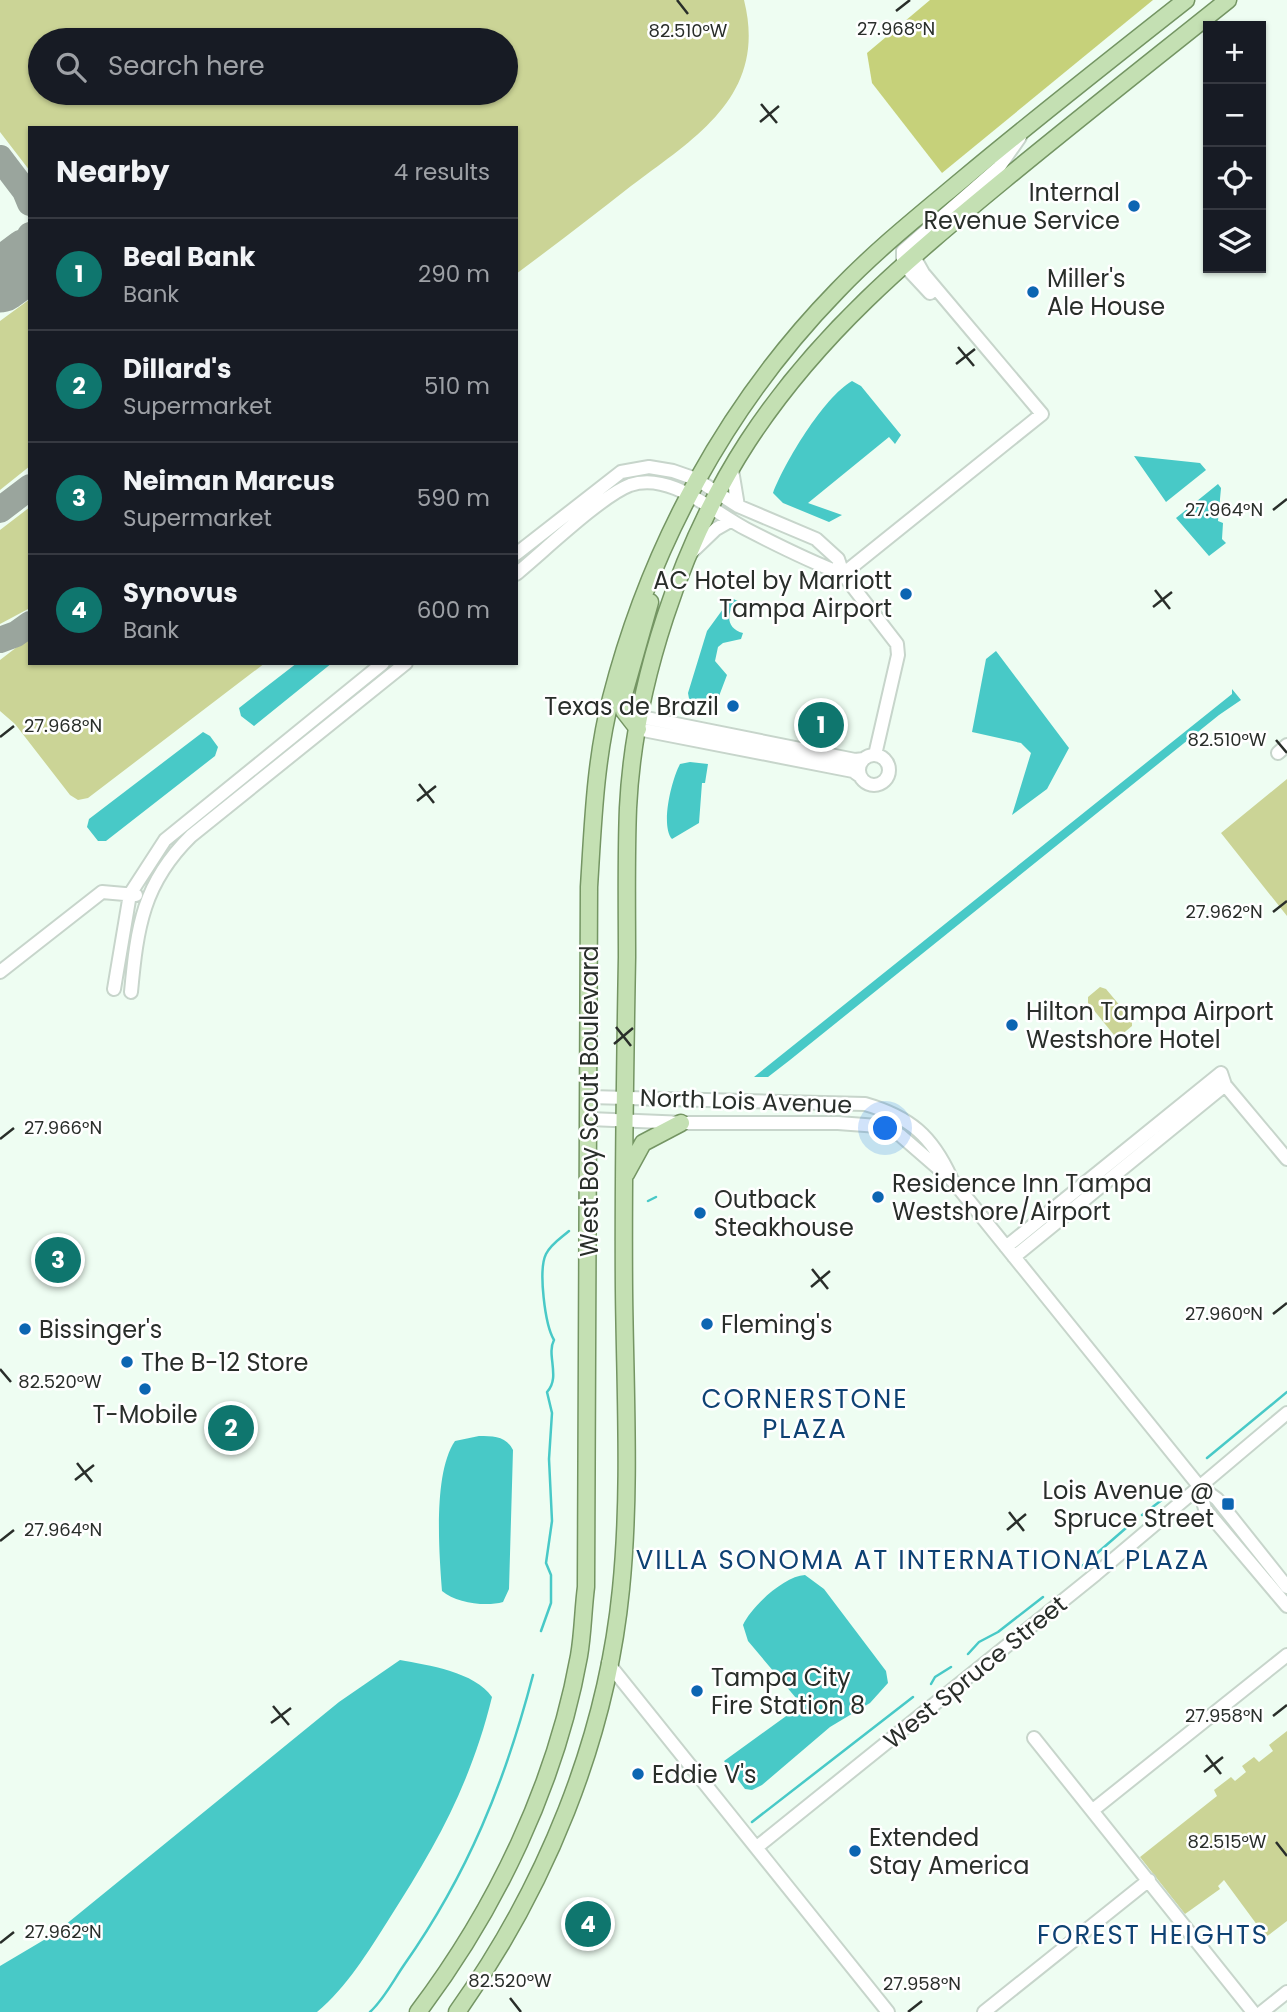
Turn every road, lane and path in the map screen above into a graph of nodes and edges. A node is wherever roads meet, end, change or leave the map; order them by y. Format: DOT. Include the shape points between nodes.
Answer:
graph roads {
  1 [pos="1186,0"];
  2 [pos="1228,0"];
  3 [pos="1028,125"];
  4 [pos="908,260"];
  5 [pos="732,470"];
  6 [pos="696,479"];
  7 [pos="718,493"];
  8 [pos="688,494"];
  9 [pos="738,506"];
  10 [pos="710,509"];
  11 [pos="730,521"];
  12 [pos="518,552"];
  13 [pos="692,552"];
  14 [pos="518,572"];
  15 [pos="843,574"];
  16 [pos="651,575"];
  17 [pos="381,665"];
  18 [pos="404,665"];
  19 [pos="640,723"];
  20 [pos="754,740"];
  21 [pos="761,753"];
  22 [pos="869,757"];
  23 [pos="860,776"];
  24 [pos="131,894"];
  25 [pos="146,898"];
  26 [pos="0,972"];
  27 [pos="114,989"];
  28 [pos="131,992"];
  29 [pos="589,1097"];
  30 [pos="623,1098"];
  31 [pos="589,1119"];
  32 [pos="623,1122"];
  33 [pos="681,1123"];
  34 [pos="1287,1158"];
  35 [pos="623,1180"];
  36 [pos="953,1181"];
  37 [pos="1010,1252"];
  38 [pos="1287,1413"];
  39 [pos="1199,1486"];
  40 [pos="1287,1587"];
  41 [pos="1287,1606"];
  42 [pos="579,1654"];
  43 [pos="1287,1655"];
  44 [pos="608,1663"];
  45 [pos="1034,1738"];
  46 [pos="1093,1810"];
  47 [pos="757,1847"];
  48 [pos="1149,1880"];
  49 [pos="1287,1992"];
  50 [pos="418,2012"];
  51 [pos="457,2012"];
  52 [pos="888,2012"];
  53 [pos="984,2012"];
  54 [pos="1253,2012"];
  55 [pos="1262,2012"];
  1 -- 3 [label="main road, West Boy Scout Boulevard"];
  2 -- 4 [label="main road, West Boy Scout Boulevard"];
  3 -- 4 [label="street" via="999,167 907,246 903,251"];
  3 -- 6 [label="main road, West Boy Scout Boulevard" via="837,290 737,415"];
  4 -- 5 [label="main road, West Boy Scout Boulevard" via="820,345 767,413"];
  4 -- 15 [label="street" via="1042,414"];
  5 -- 7 [label="main road, West Boy Scout Boulevard"];
  5 -- 9 [label="street"];
  6 -- 7 [label="street"];
  6 -- 8 [label="main road, West Boy Scout Boulevard"];
  6 -- 12 [label="street" via="649,467 621,472"];
  7 -- 9 [label="street"];
  7 -- 10 [label="main road, West Boy Scout Boulevard"];
  8 -- 10 [label="street"];
  8 -- 14 [label="street" via="649,481 629,485"];
  8 -- 16 [label="main road, West Boy Scout Boulevard"];
  9 -- 15 [label="street" via="816,539 838,559"];
  10 -- 11 [label="street"];
  10 -- 13 [label="main road, West Boy Scout Boulevard"];
  11 -- 13 [label="street"];
  11 -- 15 [label="street"];
  13 -- 19 [label="main road, West Boy Scout Boulevard" via="658,644"];
  15 -- 22 [label="street" via="897,644 898,655"];
  16 -- 19 [label="main road" via="652,597 624,694 624,711"];
  16 -- 29 [label="main road, West Boy Scout Boulevard" via="610,700 594,801 589,887"];
  17 -- 24 [label="street" via="165,840"];
  18 -- 25 [label="street" via="191,836 169,858"];
  19 -- 20 [label="street"];
  19 -- 21 [label="street"];
  19 -- 30 [label="main road, West Boy Scout Boulevard" via="628,806"];
  20 -- 21 [label="street"];
  20 -- 22 [label="street" via="855,761"];
  21 -- 23 [label="street"];
  22 -- 23 [label="street" via="859,767"];
  22 -- 23 [label="street" via="888,765 886,779 872,785"];
  24 -- 25 [label="street"];
  24 -- 26 [label="street" via="102,892"];
  24 -- 27 [label="street"];
  25 -- 28 [label="street"];
  29 -- 30 [label="street, North Lois Avenue"];
  29 -- 31 [label="main road, West Boy Scout Boulevard"];
  30 -- 32 [label="main road, West Boy Scout Boulevard"];
  30 -- 36 [label="street, North Lois Avenue" via="865,1104 913,1125 937,1148"];
  31 -- 32 [label="street, North Lois Avenue"];
  31 -- 42 [label="main road, West Boy Scout Boulevard" via="586,1587"];
  32 -- 33 [label="street, North Lois Avenue"];
  32 -- 35 [label="main road, West Boy Scout Boulevard"];
  33 -- 35 [label="main road" via="643,1143"];
  33 -- 36 [label="street, North Lois Avenue" via="878,1126 900,1135"];
  34 -- 37 [label="street" via="1223,1079"];
  35 -- 44 [label="main road, West Boy Scout Boulevard" via="626,1491 621,1592"];
  36 -- 37 [label="street, North Lois Avenue"];
  37 -- 39 [label="street, North Lois Avenue"];
  38 -- 39 [label="street, West Spruce Street"];
  39 -- 40 [label="street, North Lois Avenue" via="1217,1499"];
  39 -- 41 [label="street, North Lois Avenue" via="1205,1509"];
  39 -- 47 [label="street, West Spruce Street"];
  42 -- 44 [label="main road"];
  42 -- 50 [label="main road, West Boy Scout Boulevard" via="568,1704 524,1832 460,1952"];
  43 -- 46 [label="street"];
  44 -- 47 [label="street"];
  44 -- 51 [label="main road, West Boy Scout Boulevard" via="558,1836 489,1968"];
  45 -- 46 [label="street"];
  46 -- 48 [label="street"];
  47 -- 52 [label="street"];
  48 -- 53 [label="street"];
  48 -- 54 [label="street"];
  49 -- 55 [label="street"];
}
